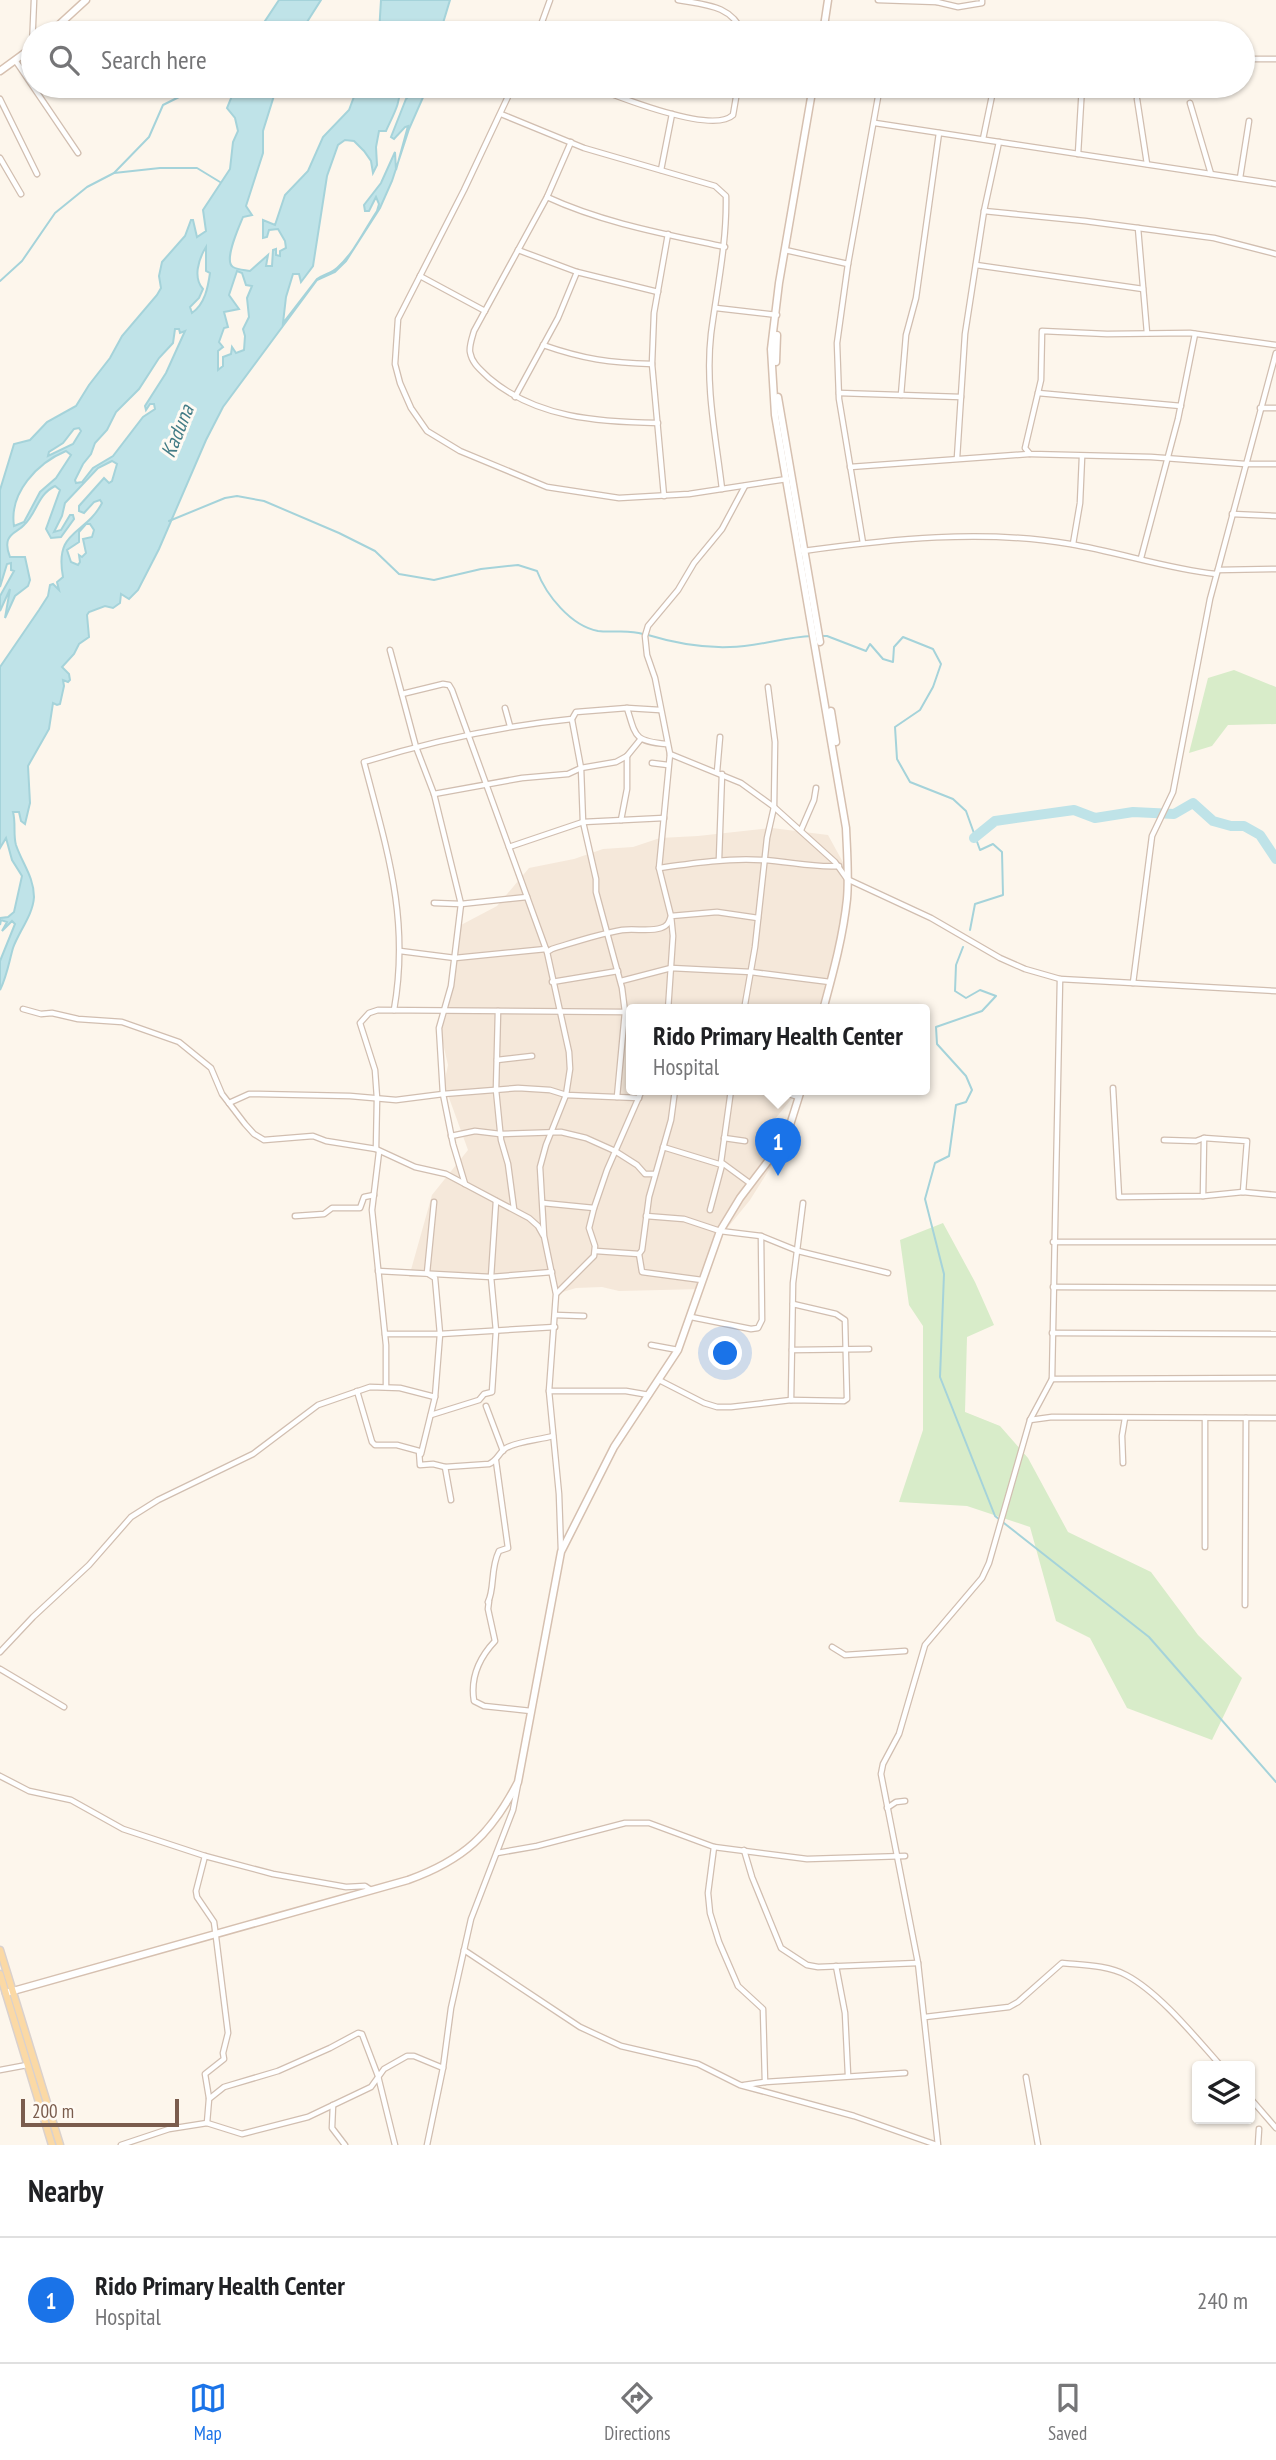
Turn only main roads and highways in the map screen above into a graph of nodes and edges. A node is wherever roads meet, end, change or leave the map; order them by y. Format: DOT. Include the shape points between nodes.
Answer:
graph roads {
  1 [pos="86,0"];
  2 [pos="829,0"];
  3 [pos="63,21"];
  4 [pos="826,21"];
  5 [pos="21,56"];
  6 [pos="0,71"];
  7 [pos="813,98"];
  8 [pos="824,1004"];
  9 [pos="800,1095"];
  10 [pos="0,1950"];
  11 [pos="0,1974"];
  12 [pos="9,1992"];
  13 [pos="52,2145"];
  14 [pos="60,2145"];
  1 -- 3 [label="main road"];
  2 -- 4 [label="main road"];
  5 -- 6 [label="main road"];
  7 -- 8 [label="main road" via="786,251 776,350 789,479 848,816 851,858 843,926"];
  9 -- 12 [label="main road" via="781,1144 720,1231 678,1350 614,1447 561,1552 518,1782 495,1822 469,1849 427,1873"];
  10 -- 12 [label="main road"];
  11 -- 12 [label="main road"];
  12 -- 13 [label="main road"];
  12 -- 14 [label="main road"];
}
